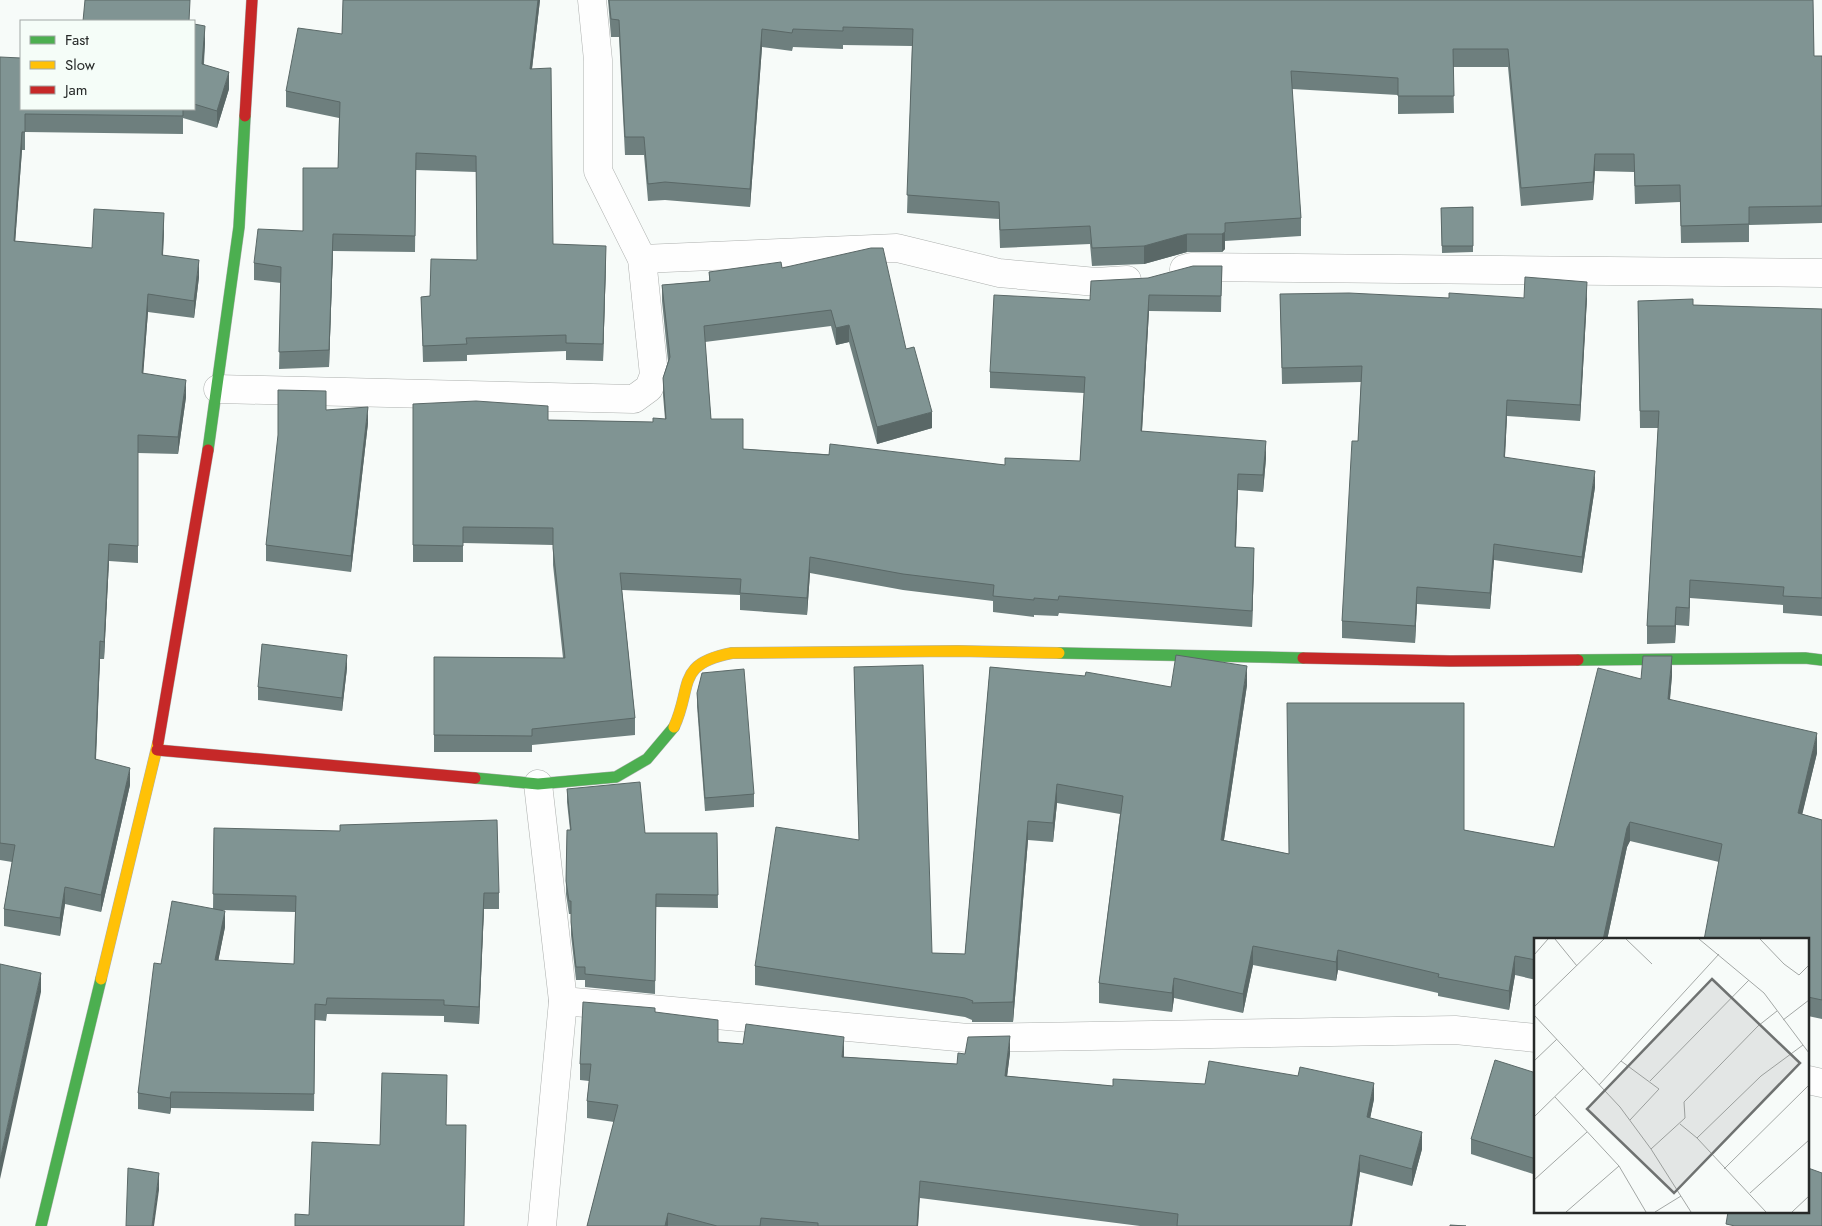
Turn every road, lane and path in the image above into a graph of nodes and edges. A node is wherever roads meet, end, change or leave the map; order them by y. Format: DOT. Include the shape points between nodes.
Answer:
graph roads {
  1 [pos="252,0"];
  2 [pos="592,0"];
  3 [pos="642,259"];
  4 [pos="1822,273"];
  5 [pos="218,389"];
  6 [pos="1822,660"];
  7 [pos="157,750"];
  8 [pos="538,784"];
  9 [pos="563,1001"];
  10 [pos="1534,1038"];
  11 [pos="41,1226"];
  12 [pos="542,1226"];
  1 -- 5 [label="street" via="239,227"];
  2 -- 3 [label="street" via="598,60 598,171"];
  3 -- 4 [label="street" via="897,248 998,273 1096,282 1146,279 1191,267"];
  3 -- 5 [label="street" via="654,376 649,388 634,399"];
  5 -- 7 [label="street"];
  6 -- 8 [label="street" via="1450,661 958,651 732,654 712,658 689,674 675,726 647,759 616,778"];
  7 -- 8 [label="street"];
  7 -- 11 [label="street"];
  8 -- 9 [label="street"];
  9 -- 10 [label="street" via="968,1038 1455,1030"];
  9 -- 12 [label="street"];
}
